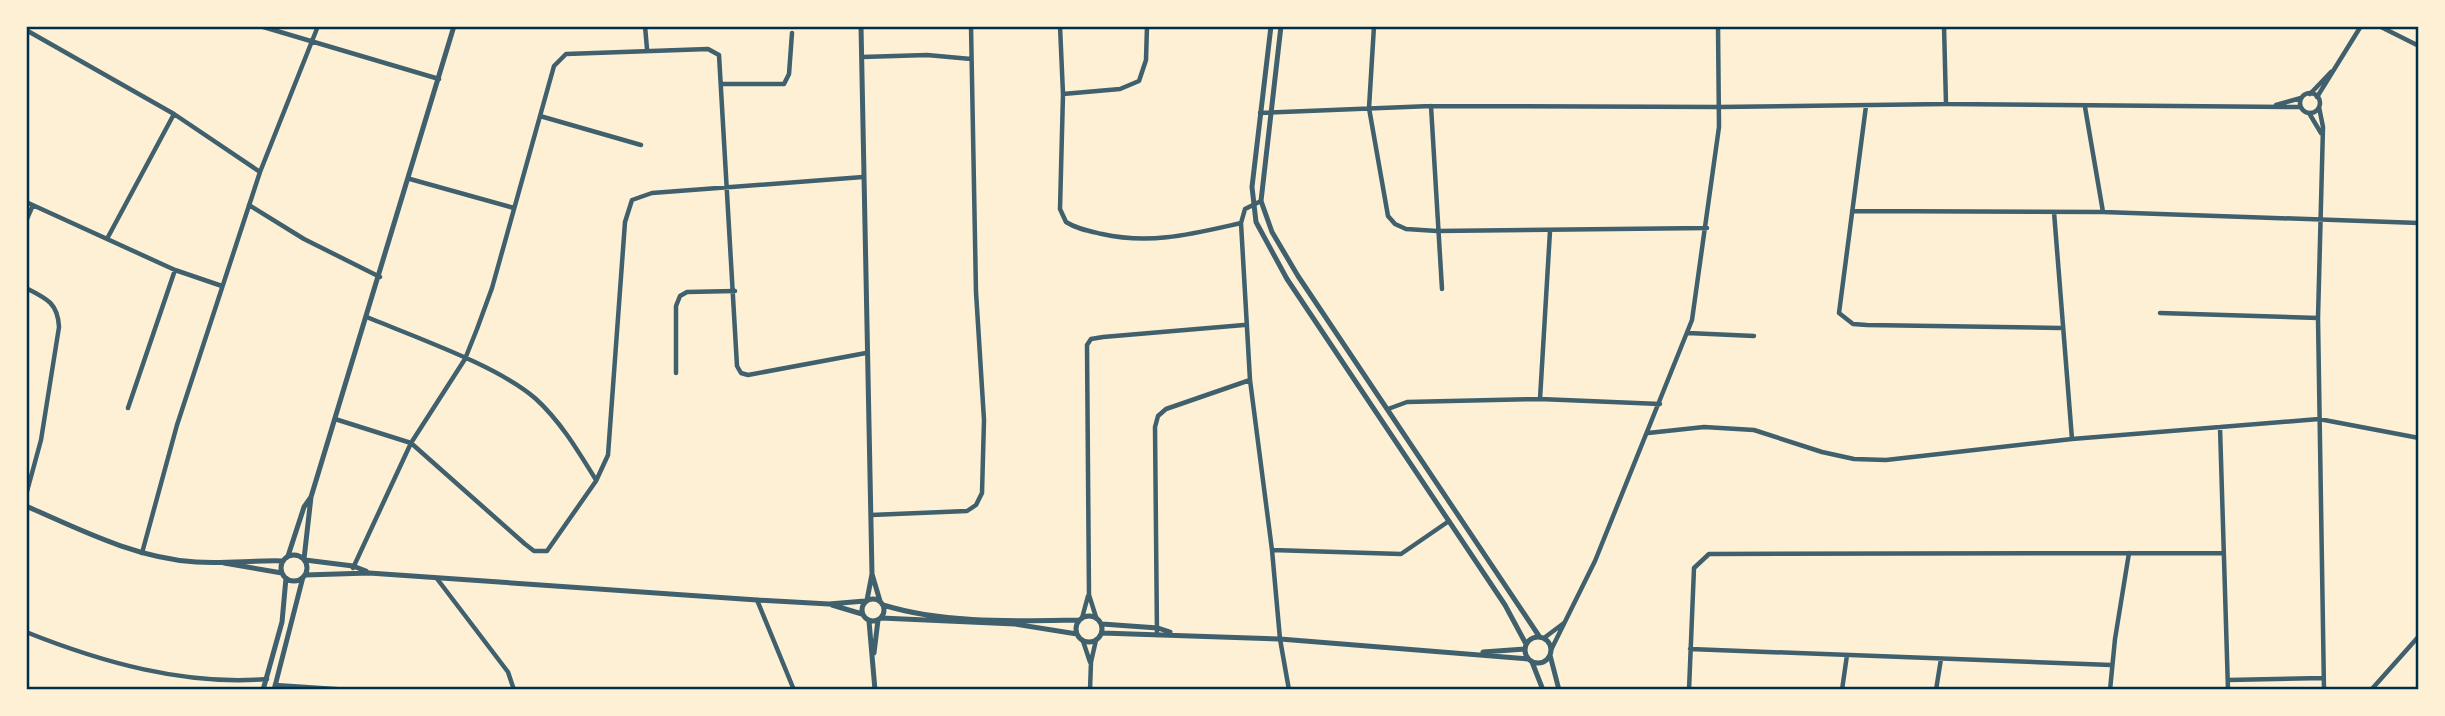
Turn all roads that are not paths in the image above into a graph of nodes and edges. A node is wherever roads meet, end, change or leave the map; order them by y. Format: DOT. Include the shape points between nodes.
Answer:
graph roads {
  1 [pos="260,26"];
  2 [pos="318,26"];
  3 [pos="454,26"];
  4 [pos="645,26"];
  5 [pos="861,26"];
  6 [pos="971,26"];
  7 [pos="1060,26"];
  8 [pos="1147,26"];
  9 [pos="1271,26"];
  10 [pos="1281,26"];
  11 [pos="1374,26"];
  12 [pos="1718,26"];
  13 [pos="1944,26"];
  14 [pos="2361,26"];
  15 [pos="2379,26"];
  16 [pos="26,30"];
  17 [pos="792,33"];
  18 [pos="313,43"];
  19 [pos="2419,46"];
  20 [pos="647,49"];
  21 [pos="862,57"];
  22 [pos="971,60"];
  23 [pos="2332,72"];
  24 [pos="439,79"];
  25 [pos="723,85"];
  26 [pos="1063,94"];
  27 [pos="2310,94"];
  28 [pos="2317,97"];
  29 [pos="2301,98"];
  30 [pos="1947,104"];
  31 [pos="1431,106"];
  32 [pos="1866,106"];
  33 [pos="2275,106"];
  34 [pos="1719,107"];
  35 [pos="2085,107"];
  36 [pos="2300,107"];
  37 [pos="2319,107"];
  38 [pos="1369,108"];
  39 [pos="1260,113"];
  40 [pos="1269,113"];
  41 [pos="2309,113"];
  42 [pos="174,114"];
  43 [pos="540,116"];
  44 [pos="2322,137"];
  45 [pos="641,145"];
  46 [pos="260,172"];
  47 [pos="863,177"];
  48 [pos="410,179"];
  49 [pos="728,188"];
  50 [pos="1261,201"];
  51 [pos="26,202"];
  52 [pos="1251,204"];
  53 [pos="33,205"];
  54 [pos="249,205"];
  55 [pos="514,208"];
  56 [pos="1853,211"];
  57 [pos="2054,212"];
  58 [pos="2103,212"];
  59 [pos="2322,219"];
  60 [pos="26,220"];
  61 [pos="1241,223"];
  62 [pos="2419,223"];
  63 [pos="1707,228"];
  64 [pos="1437,231"];
  65 [pos="1550,231"];
  66 [pos="108,237"];
  67 [pos="175,270"];
  68 [pos="380,277"];
  69 [pos="222,286"];
  70 [pos="26,288"];
  71 [pos="1442,289"];
  72 [pos="735,291"];
  73 [pos="2160,313"];
  74 [pos="367,317"];
  75 [pos="2318,318"];
  76 [pos="1244,325"];
  77 [pos="2060,328"];
  78 [pos="1688,333"];
  79 [pos="1754,336"];
  80 [pos="866,353"];
  81 [pos="465,359"];
  82 [pos="676,373"];
  83 [pos="1250,380"];
  84 [pos="1540,399"];
  85 [pos="1660,404"];
  86 [pos="128,408"];
  87 [pos="1388,409"];
  88 [pos="335,419"];
  89 [pos="2319,419"];
  90 [pos="2220,427"];
  91 [pos="1648,433"];
  92 [pos="2419,438"];
  93 [pos="2071,439"];
  94 [pos="411,443"];
  95 [pos="596,481"];
  96 [pos="26,495"];
  97 [pos="311,497"];
  98 [pos="26,506"];
  99 [pos="871,515"];
  100 [pos="1450,521"];
  101 [pos="1272,551"];
  102 [pos="142,553"];
  103 [pos="2129,553"];
  104 [pos="2222,553"];
  105 [pos="285,559"];
  106 [pos="305,560"];
  107 [pos="221,563"];
  108 [pos="354,566"];
  109 [pos="369,573"];
  110 [pos="872,574"];
  111 [pos="284,575"];
  112 [pos="350,575"];
  113 [pos="304,576"];
  114 [pos="438,580"];
  115 [pos="1089,595"];
  116 [pos="757,600"];
  117 [pos="866,601"];
  118 [pos="882,603"];
  119 [pos="829,604"];
  120 [pos="862,614"];
  121 [pos="1096,617"];
  122 [pos="880,619"];
  123 [pos="1080,619"];
  124 [pos="869,621"];
  125 [pos="1565,623"];
  126 [pos="1102,624"];
  127 [pos="26,632"];
  128 [pos="1158,632"];
  129 [pos="1102,633"];
  130 [pos="1077,634"];
  131 [pos="2419,636"];
  132 [pos="1541,637"];
  133 [pos="1280,639"];
  134 [pos="1096,640"];
  135 [pos="1083,641"];
  136 [pos="1525,646"];
  137 [pos="1690,649"];
  138 [pos="874,653"];
  139 [pos="1473,653"];
  140 [pos="1551,653"];
  141 [pos="1847,655"];
  142 [pos="1941,659"];
  143 [pos="1530,660"];
  144 [pos="1091,662"];
  145 [pos="2112,665"];
  146 [pos="2323,677"];
  147 [pos="267,679"];
  148 [pos="2228,680"];
  149 [pos="274,687"];
  150 [pos="263,690"];
  151 [pos="350,690"];
  152 [pos="514,690"];
  153 [pos="794,690"];
  154 [pos="875,690"];
  155 [pos="1090,690"];
  156 [pos="1289,690"];
  157 [pos="1543,690"];
  158 [pos="1559,690"];
  159 [pos="1689,690"];
  160 [pos="1842,690"];
  161 [pos="1936,690"];
  162 [pos="2110,690"];
  163 [pos="2228,690"];
  164 [pos="2324,690"];
  165 [pos="2371,690"];
  1 -- 18 [label="street"];
  2 -- 18 [label="street"];
  3 -- 24 [label="street"];
  4 -- 20 [label="street"];
  5 -- 21 [label="street"];
  6 -- 22 [label="street"];
  7 -- 26 [label="street"];
  8 -- 26 [label="street" via="1146,60 1139,81 1120,89"];
  9 -- 39 [label="street"];
  10 -- 40 [label="street"];
  11 -- 38 [label="street"];
  12 -- 34 [label="street"];
  13 -- 30 [label="street"];
  14 -- 23 [label="street"];
  15 -- 19 [label="street"];
  16 -- 42 [label="street"];
  17 -- 25 [label="street" via="789,74 783,84"];
  18 -- 24 [label="street"];
  18 -- 46 [label="street"];
  20 -- 25 [label="street" via="712,51 721,58"];
  20 -- 43 [label="street" via="573,52 560,57"];
  21 -- 22 [label="street" via="927,55"];
  21 -- 47 [label="street"];
  22 -- 99 [label="street" via="984,421 980,501 967,511"];
  23 -- 27 [label="street"];
  23 -- 28 [label="street"];
  24 -- 48 [label="street"];
  25 -- 49 [label="street"];
  26 -- 61 [label="street" via="1060,209 1066,222 1124,239 1168,240"];
  27 -- 28 [label="street"];
  27 -- 29 [label="street"];
  28 -- 37 [label="street"];
  29 -- 33 [label="street"];
  29 -- 36 [label="street"];
  30 -- 32 [label="street"];
  30 -- 35 [label="street"];
  31 -- 34 [label="street"];
  31 -- 38 [label="street"];
  31 -- 64 [label="street"];
  32 -- 34 [label="street"];
  32 -- 56 [label="street"];
  33 -- 35 [label="street"];
  33 -- 36 [label="street"];
  34 -- 63 [label="street"];
  35 -- 58 [label="street"];
  36 -- 41 [label="street"];
  37 -- 41 [label="street"];
  37 -- 44 [label="street"];
  38 -- 40 [label="street"];
  38 -- 64 [label="street" via="1388,216 1406,229"];
  39 -- 40 [label="street"];
  39 -- 52 [label="street"];
  40 -- 50 [label="street"];
  41 -- 44 [label="street"];
  42 -- 46 [label="street"];
  42 -- 66 [label="street"];
  43 -- 45 [label="street"];
  43 -- 55 [label="street"];
  44 -- 59 [label="street"];
  46 -- 54 [label="street"];
  47 -- 49 [label="street"];
  47 -- 80 [label="street"];
  48 -- 55 [label="street"];
  48 -- 68 [label="street"];
  49 -- 72 [label="street"];
  49 -- 95 [label="street" via="640,195 628,208 611,444"];
  50 -- 52 [label="street"];
  50 -- 87 [label="street" via="1272,232 1298,276"];
  51 -- 53 [label="street"];
  52 -- 61 [label="street"];
  52 -- 100 [label="street" via="1287,279"];
  53 -- 60 [label="street"];
  53 -- 66 [label="street"];
  54 -- 68 [label="street"];
  54 -- 69 [label="street"];
  55 -- 81 [label="street" via="492,288"];
  56 -- 57 [label="street"];
  56 -- 77 [label="street" via="1838,306 1839,313 1853,324"];
  57 -- 58 [label="street"];
  57 -- 77 [label="street"];
  58 -- 59 [label="street"];
  59 -- 62 [label="street"];
  59 -- 75 [label="street"];
  61 -- 76 [label="street"];
  63 -- 65 [label="street"];
  63 -- 78 [label="street"];
  64 -- 65 [label="street"];
  64 -- 71 [label="street"];
  65 -- 84 [label="street"];
  66 -- 67 [label="street"];
  67 -- 69 [label="street"];
  67 -- 86 [label="street"];
  68 -- 74 [label="street"];
  69 -- 102 [label="street"];
  70 -- 96 [label="street" via="54,304 59,327"];
  72 -- 80 [label="street" via="741,373"];
  72 -- 82 [label="street" via="680,296"];
  73 -- 75 [label="street"];
  74 -- 81 [label="street"];
  74 -- 88 [label="street"];
  75 -- 89 [label="street"];
  76 -- 83 [label="street"];
  76 -- 115 [label="street" via="1103,337 1091,339 1087,345"];
  77 -- 93 [label="street"];
  78 -- 79 [label="street"];
  78 -- 85 [label="street"];
  80 -- 99 [label="street"];
  81 -- 94 [label="street"];
  81 -- 95 [label="street" via="537,400 568,435"];
  83 -- 101 [label="street"];
  83 -- 128 [label="street" via="1166,409 1158,416"];
  84 -- 85 [label="street"];
  84 -- 87 [label="street" via="1407,401"];
  85 -- 91 [label="street"];
  87 -- 132 [label="street"];
  88 -- 94 [label="street"];
  88 -- 97 [label="street"];
  89 -- 90 [label="street"];
  89 -- 92 [label="street"];
  89 -- 146 [label="street"];
  90 -- 93 [label="street"];
  90 -- 104 [label="street"];
  91 -- 93 [label="street" via="1704,427 1754,430 1822,452 1886,460"];
  91 -- 125 [label="street"];
  94 -- 95 [label="street" via="534,551 553,547"];
  94 -- 108 [label="street"];
  97 -- 105 [label="street"];
  97 -- 106 [label="street"];
  98 -- 102 [label="street"];
  99 -- 110 [label="street"];
  100 -- 101 [label="street" via="1410,550 1389,556"];
  100 -- 136 [label="street" via="1506,605"];
  101 -- 133 [label="street"];
  102 -- 107 [label="street"];
  103 -- 104 [label="street"];
  103 -- 137 [label="street" via="1709,554 1694,568"];
  103 -- 145 [label="street"];
  104 -- 148 [label="street"];
  105 -- 106 [label="street" via="297,555"];
  105 -- 107 [label="street"];
  105 -- 111 [label="street"];
  106 -- 108 [label="street"];
  106 -- 113 [label="street"];
  107 -- 111 [label="street"];
  108 -- 109 [label="street"];
  108 -- 112 [label="street"];
  109 -- 112 [label="street"];
  109 -- 114 [label="street"];
  110 -- 117 [label="street"];
  110 -- 118 [label="street"];
  111 -- 113 [label="street" via="296,580"];
  111 -- 147 [label="street" via="282,622"];
  112 -- 113 [label="street"];
  113 -- 149 [label="street"];
  114 -- 116 [label="street"];
  114 -- 152 [label="street" via="508,672"];
  115 -- 121 [label="street"];
  115 -- 123 [label="street"];
  116 -- 119 [label="street"];
  116 -- 153 [label="street"];
  117 -- 118 [label="street"];
  117 -- 119 [label="street"];
  117 -- 120 [label="street"];
  118 -- 122 [label="street"];
  118 -- 123 [label="street" via="906,612 946,616"];
  119 -- 120 [label="street"];
  120 -- 124 [label="street"];
  121 -- 123 [label="street"];
  121 -- 126 [label="street"];
  122 -- 124 [label="street"];
  122 -- 130 [label="street" via="1015,624"];
  122 -- 138 [label="street"];
  123 -- 130 [label="street"];
  124 -- 138 [label="street"];
  125 -- 132 [label="street"];
  125 -- 140 [label="street"];
  126 -- 128 [label="street"];
  126 -- 129 [label="street"];
  127 -- 147 [label="street" via="132,667 225,680"];
  128 -- 129 [label="street"];
  128 -- 133 [label="street"];
  129 -- 134 [label="street"];
  130 -- 135 [label="street"];
  131 -- 165 [label="street"];
  132 -- 136 [label="street"];
  132 -- 140 [label="street"];
  133 -- 139 [label="street"];
  133 -- 156 [label="street"];
  134 -- 135 [label="street"];
  134 -- 144 [label="street"];
  135 -- 144 [label="street"];
  136 -- 139 [label="street"];
  136 -- 143 [label="street"];
  137 -- 141 [label="street"];
  137 -- 159 [label="street"];
  138 -- 154 [label="street"];
  139 -- 143 [label="street"];
  140 -- 143 [label="street" via="1543,662"];
  140 -- 158 [label="street"];
  141 -- 142 [label="street"];
  141 -- 160 [label="street"];
  142 -- 145 [label="street"];
  142 -- 161 [label="street"];
  143 -- 157 [label="street"];
  144 -- 155 [label="street"];
  145 -- 162 [label="street"];
  146 -- 148 [label="street"];
  146 -- 164 [label="street"];
  147 -- 150 [label="street"];
  148 -- 163 [label="street"];
  149 -- 151 [label="street"];
}
